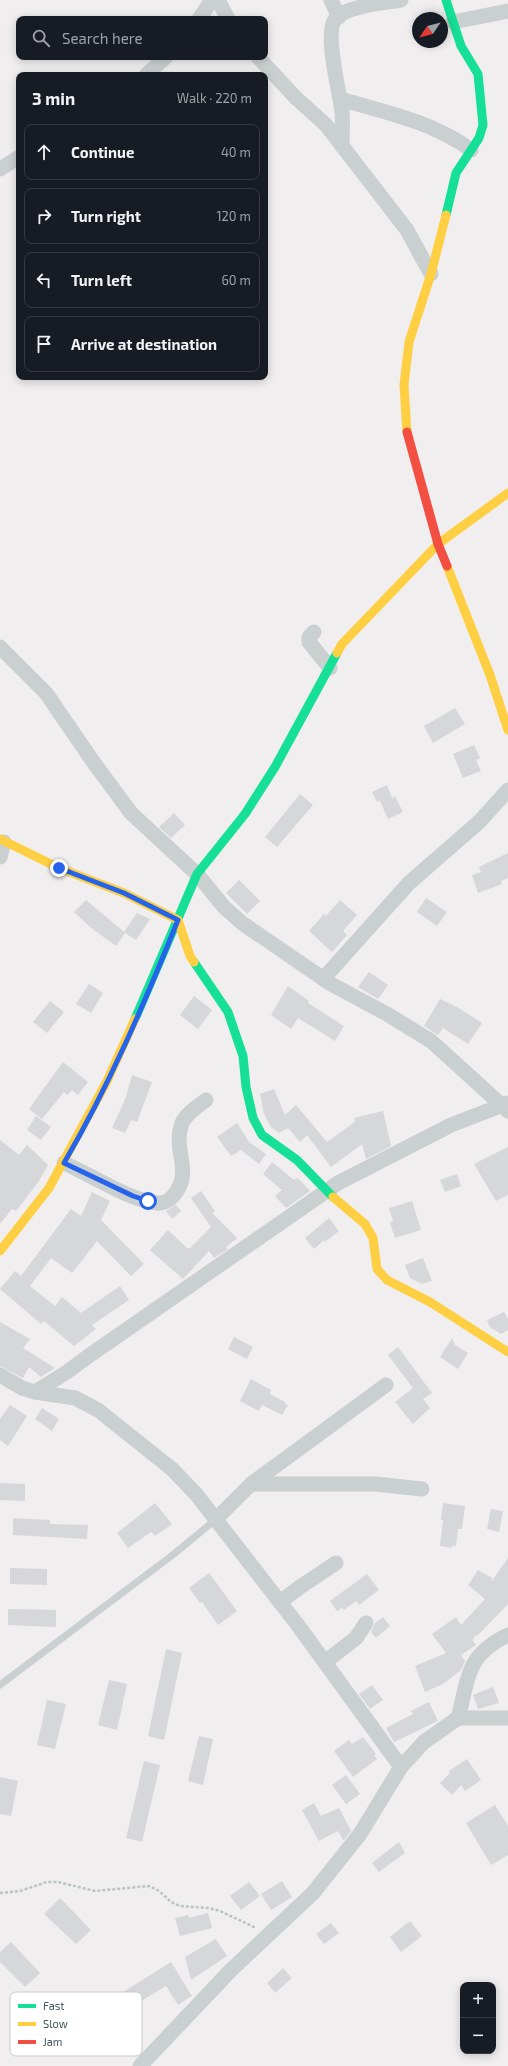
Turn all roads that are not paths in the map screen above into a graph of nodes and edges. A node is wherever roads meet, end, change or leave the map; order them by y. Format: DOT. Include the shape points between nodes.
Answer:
graph roads {
  1 [pos="212,0"];
  2 [pos="218,0"];
  3 [pos="331,0"];
  4 [pos="401,0"];
  5 [pos="446,0"];
  6 [pos="508,11"];
  7 [pos="201,16"];
  8 [pos="226,16"];
  9 [pos="339,16"];
  10 [pos="453,22"];
  11 [pos="163,60"];
  12 [pos="261,60"];
  13 [pos="149,72"];
  14 [pos="340,99"];
  15 [pos="342,146"];
  16 [pos="471,150"];
  17 [pos="16,159"];
  18 [pos="0,169"];
  19 [pos="431,274"];
  20 [pos="508,493"];
  21 [pos="438,544"];
  22 [pos="314,632"];
  23 [pos="0,647"];
  24 [pos="330,668"];
  25 [pos="508,730"];
  26 [pos="508,790"];
  27 [pos="2,841"];
  28 [pos="0,857"];
  29 [pos="197,874"];
  30 [pos="178,920"];
  31 [pos="323,979"];
  32 [pos="206,1100"];
  33 [pos="506,1106"];
  34 [pos="64,1163"];
  35 [pos="326,1191"];
  36 [pos="0,1251"];
  37 [pos="508,1352"];
  38 [pos="0,1375"];
  39 [pos="386,1385"];
  40 [pos="35,1392"];
  41 [pos="252,1484"];
  42 [pos="422,1489"];
  43 [pos="215,1520"];
  44 [pos="336,1563"];
  45 [pos="280,1602"];
  46 [pos="366,1623"];
  47 [pos="508,1635"];
  48 [pos="325,1662"];
  49 [pos="0,1684"];
  50 [pos="458,1718"];
  51 [pos="508,1718"];
  52 [pos="402,1767"];
  53 [pos="140,2066"];
  1 -- 7 [label="street"];
  2 -- 8 [label="street"];
  3 -- 9 [label="street"];
  4 -- 9 [label="street" via="345,12"];
  5 -- 10 [label="street"];
  6 -- 10 [label="street"];
  9 -- 14 [label="street" via="331,26"];
  10 -- 16 [label="street" via="461,46 474,66 479,83 482,132"];
  11 -- 13 [label="street"];
  12 -- 15 [label="street" via="326,125"];
  14 -- 15 [label="street"];
  14 -- 16 [label="street" via="437,130 454,137"];
  15 -- 19 [label="street" via="407,230"];
  16 -- 19 [label="street" via="458,166"];
  17 -- 18 [label="street"];
  19 -- 21 [label="street" via="409,342 404,385 406,427"];
  20 -- 21 [label="street"];
  21 -- 24 [label="street" via="342,644"];
  21 -- 25 [label="street" via="490,675"];
  22 -- 24 [label="street" via="309,637 309,642"];
  23 -- 29 [label="street" via="46,693 131,812"];
  24 -- 29 [label="street" via="245,814"];
  26 -- 31 [label="street" via="479,822 409,883"];
  27 -- 28 [label="street"];
  27 -- 30 [label="street" via="59,868 124,893"];
  29 -- 30 [label="street"];
  29 -- 31 [label="street" via="224,907 238,919"];
  30 -- 34 [label="street" via="107,1081"];
  30 -- 35 [label="street" via="190,956 228,1012 244,1056 246,1087 253,1118 262,1135 297,1160"];
  31 -- 33 [label="street" via="431,1041 472,1081"];
  32 -- 34 [label="street" via="192,1111 181,1125 183,1182 165,1203 158,1204 133,1196"];
  33 -- 35 [label="street" via="479,1113 398,1152"];
  34 -- 36 [label="street" via="49,1188"];
  35 -- 37 [label="street" via="369,1229 373,1238 377,1269 387,1280 430,1302"];
  35 -- 40 [label="street"];
  38 -- 40 [label="street" via="22,1388"];
  39 -- 41 [label="street"];
  40 -- 43 [label="street" via="74,1398 98,1410 172,1469 196,1494"];
  41 -- 42 [label="street" via="375,1484"];
  41 -- 43 [label="street"];
  43 -- 45 [label="street"];
  43 -- 49 [label="lane" via="174,1554"];
  44 -- 45 [label="street"];
  45 -- 48 [label="street"];
  46 -- 48 [label="street" via="356,1638"];
  47 -- 50 [label="street" via="480,1653 472,1664"];
  48 -- 52 [label="street"];
  50 -- 51 [label="street"];
  50 -- 52 [label="street" via="424,1742"];
  52 -- 53 [label="street" via="363,1829 313,1893 231,1970"];
}
